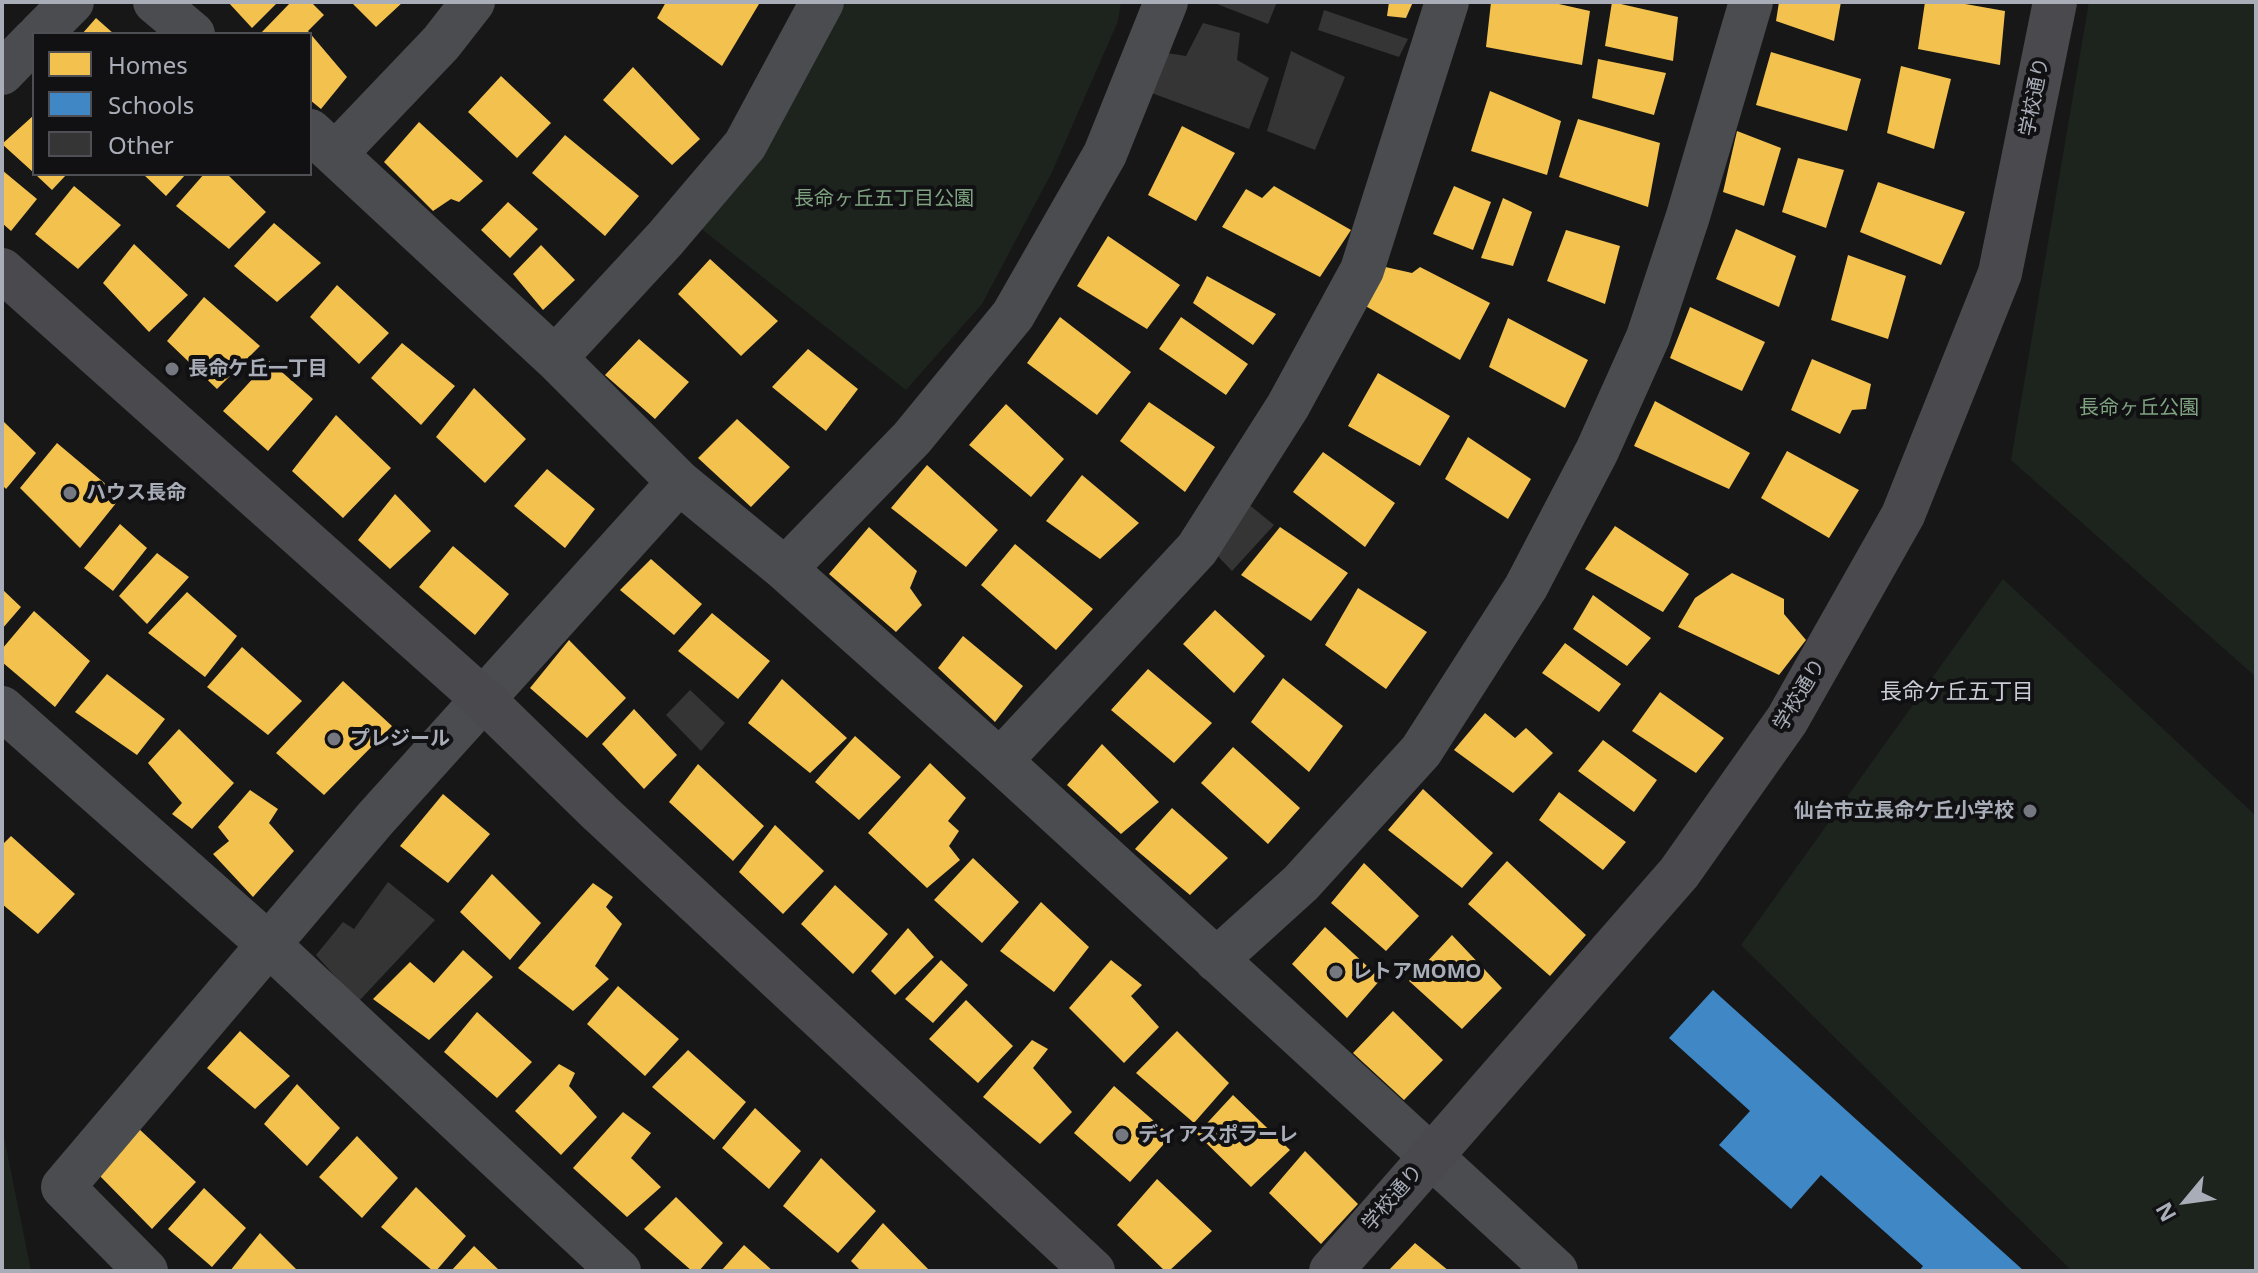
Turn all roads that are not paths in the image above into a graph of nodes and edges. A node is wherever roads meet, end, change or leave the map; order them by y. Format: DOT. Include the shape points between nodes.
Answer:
graph roads {
  1 [pos="72,2"];
  2 [pos="155,2"];
  3 [pos="473,2"];
  4 [pos="822,2"];
  5 [pos="1166,2"];
  6 [pos="1447,2"];
  7 [pos="1751,2"];
  8 [pos="2055,2"];
  9 [pos="42,32"];
  10 [pos="191,32"];
  11 [pos="32,42"];
  12 [pos="2,73"];
  13 [pos="323,142"];
  14 [pos="2,270"];
  15 [pos="555,358"];
  16 [pos="679,482"];
  17 [pos="785,569"];
  18 [pos="484,700"];
  19 [pos="2,708"];
  20 [pos="1000,761"];
  21 [pos="267,943"];
  22 [pos="1216,960"];
  23 [pos="1431,1155"];
  24 [pos="146,1271"];
  25 [pos="619,1271"];
  26 [pos="1093,1271"];
  27 [pos="1331,1271"];
  28 [pos="1556,1271"];
  1 -- 9 [label="street"];
  2 -- 10 [label="street"];
  3 -- 13 [label="street" via="441,43"];
  4 -- 15 [label="street" via="745,145"];
  5 -- 17 [label="street" via="1105,154 1013,315 912,438"];
  6 -- 20 [label="street" via="1362,270 1288,406 1197,549"];
  7 -- 22 [label="street" via="1648,337 1597,451 1526,587 1421,751 1301,883"];
  8 -- 23 [label="street, 学校通り" via="2000,273 1903,515 1787,720 1679,873"];
  11 -- 12 [label="street"];
  13 -- 15 [label="street"];
  14 -- 18 [label="street"];
  15 -- 16 [label="street"];
  16 -- 17 [label="street"];
  16 -- 18 [label="street"];
  17 -- 20 [label="street"];
  18 -- 21 [label="street"];
  18 -- 26 [label="street"];
  19 -- 21 [label="street"];
  20 -- 22 [label="street"];
  21 -- 24 [label="street" via="63,1187"];
  21 -- 25 [label="street"];
  22 -- 23 [label="street"];
  23 -- 27 [label="street, 学校通り"];
  23 -- 28 [label="street"];
}
